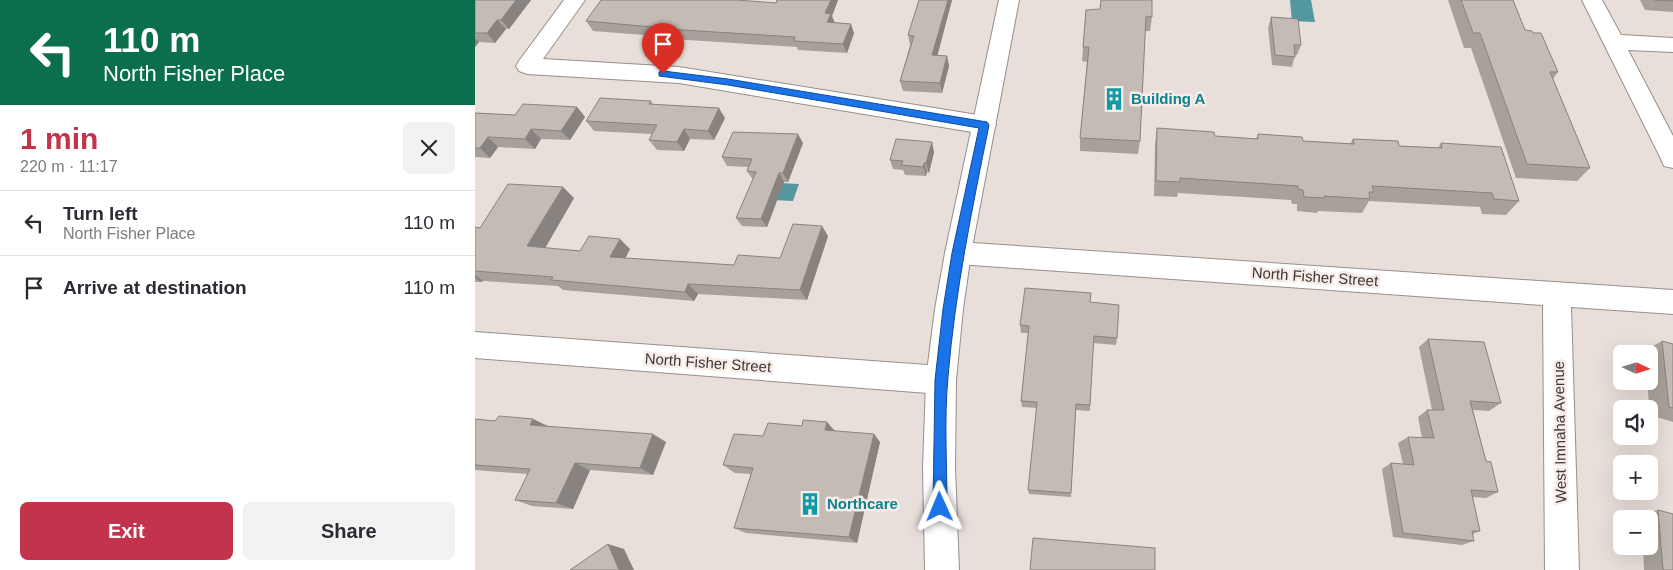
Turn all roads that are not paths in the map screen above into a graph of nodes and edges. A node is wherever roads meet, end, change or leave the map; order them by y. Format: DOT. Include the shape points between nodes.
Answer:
graph roads {
  1 [pos="575,0"];
  2 [pos="1009,0"];
  3 [pos="1592,0"];
  4 [pos="1613,42"];
  5 [pos="1673,45"];
  6 [pos="984,125"];
  7 [pos="1673,159"];
  8 [pos="958,253"];
  9 [pos="1557,294"];
  10 [pos="1673,302"];
  11 [pos="475,345"];
  12 [pos="941,380"];
  13 [pos="942,570"];
  14 [pos="1562,570"];
  1 -- 6 [label="street" via="527,66 699,78"];
  2 -- 6 [label="street"];
  3 -- 4 [label="street"];
  4 -- 5 [label="street"];
  4 -- 7 [label="street"];
  6 -- 8 [label="street"];
  8 -- 9 [label="street, North Fisher Street"];
  8 -- 12 [label="street"];
  9 -- 10 [label="street, North Fisher Street"];
  9 -- 14 [label="street, West Imnaha Avenue"];
  11 -- 12 [label="street, North Fisher Street"];
  12 -- 13 [label="street"];
}
